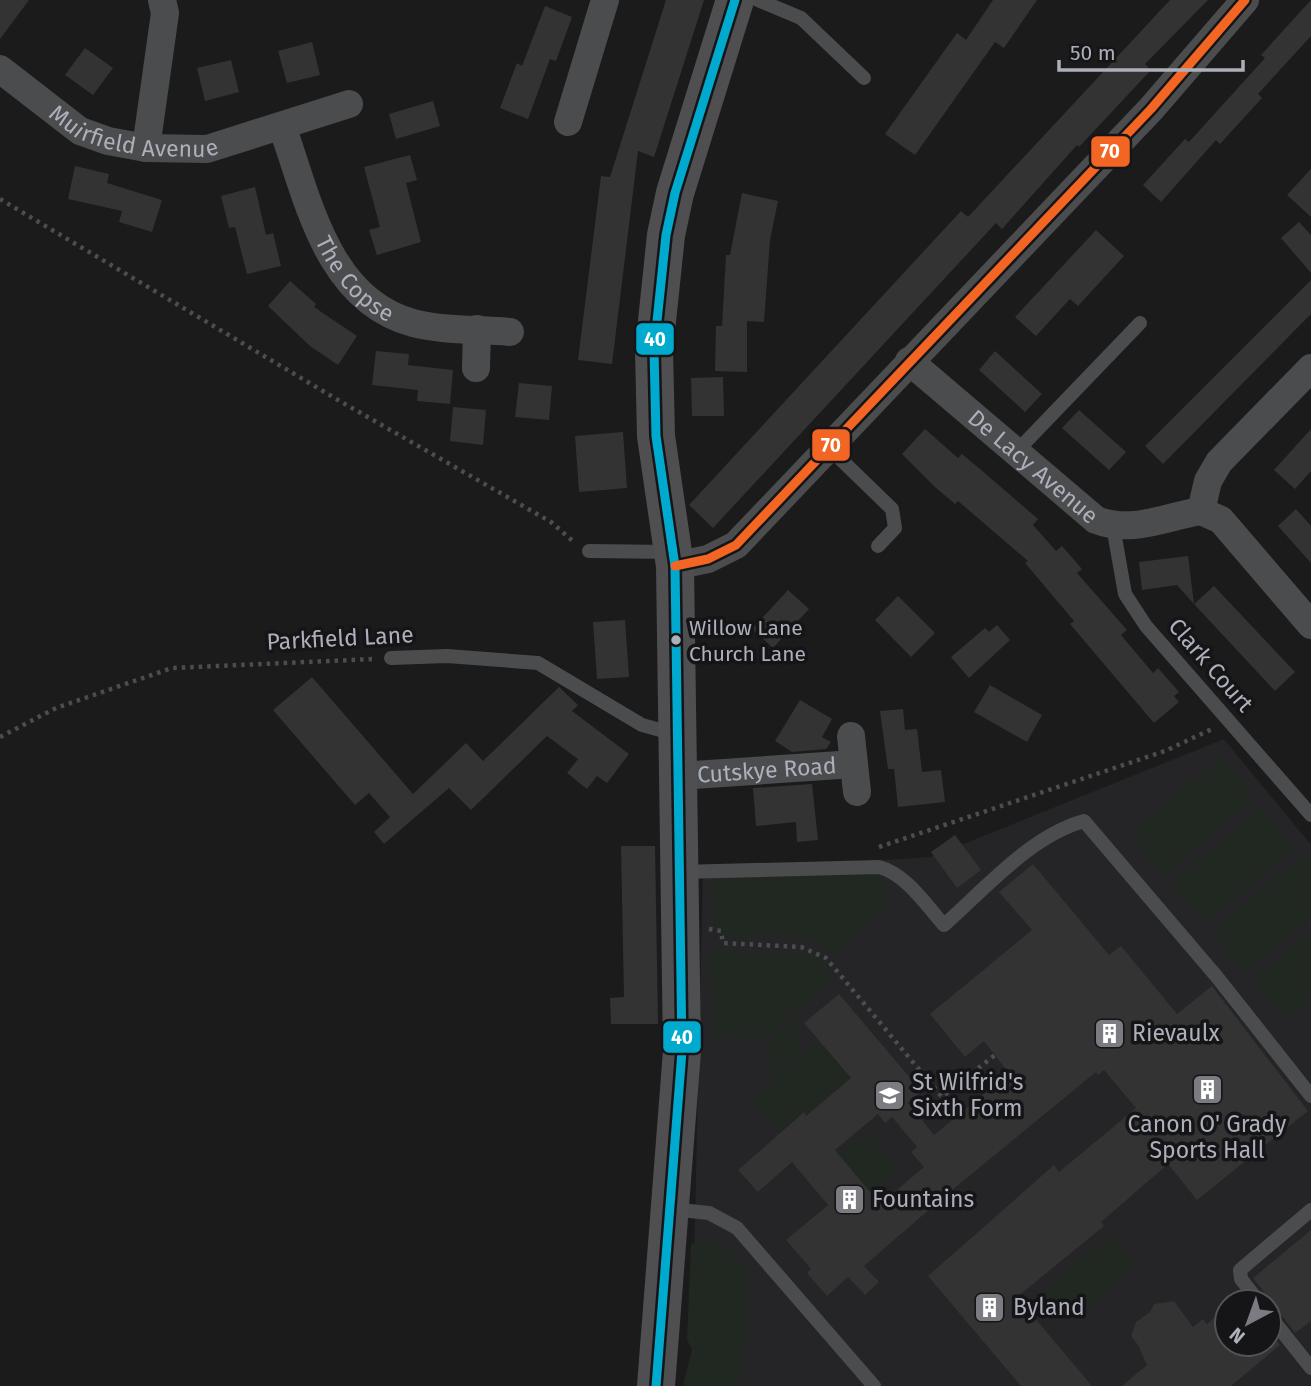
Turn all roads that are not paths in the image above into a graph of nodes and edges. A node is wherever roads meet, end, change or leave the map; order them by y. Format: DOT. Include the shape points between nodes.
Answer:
graph roads {
  1 [pos="162,0"];
  2 [pos="605,0"];
  3 [pos="735,0"];
  4 [pos="758,0"];
  5 [pos="1245,0"];
  6 [pos="0,69"];
  7 [pos="864,78"];
  8 [pos="349,104"];
  9 [pos="568,122"];
  10 [pos="282,127"];
  11 [pos="146,148"];
  12 [pos="1140,323"];
  13 [pos="477,329"];
  14 [pos="510,332"];
  15 [pos="909,361"];
  16 [pos="476,368"];
  17 [pos="1311,369"];
  18 [pos="828,447"];
  19 [pos="1016,452"];
  20 [pos="1200,511"];
  21 [pos="1113,526"];
  22 [pos="878,546"];
  23 [pos="589,551"];
  24 [pos="674,559"];
  25 [pos="1311,625"];
  26 [pos="391,658"];
  27 [pos="677,734"];
  28 [pos="851,736"];
  29 [pos="854,764"];
  30 [pos="679,776"];
  31 [pos="857,792"];
  32 [pos="1311,816"];
  33 [pos="678,872"];
  34 [pos="1311,1096"];
  35 [pos="670,1209"];
  36 [pos="1311,1210"];
  37 [pos="1248,1288"];
  38 [pos="1283,1333"];
  39 [pos="1311,1368"];
  40 [pos="656,1386"];
  41 [pos="874,1386"];
  1 -- 11 [label="street" via="165,13"];
  2 -- 9 [label="street"];
  3 -- 24 [label="main road" via="675,193 660,276 654,361 656,436"];
  4 -- 7 [label="lane" via="801,18"];
  5 -- 15 [label="street" via="1151,109"];
  6 -- 11 [label="street, Muirfield Avenue" via="80,131"];
  8 -- 10 [label="street, Muirfield Avenue"];
  10 -- 11 [label="street, Muirfield Avenue" via="207,149"];
  10 -- 13 [label="street, The Copse" via="323,240 354,289 413,324"];
  12 -- 19 [label="lane"];
  13 -- 14 [label="street, The Copse"];
  13 -- 16 [label="street"];
  15 -- 18 [label="street"];
  15 -- 19 [label="street, De Lacy Avenue"];
  17 -- 20 [label="street" via="1219,463 1208,481"];
  18 -- 22 [label="lane" via="892,509 895,528"];
  18 -- 24 [label="street" via="736,545 708,559"];
  19 -- 21 [label="street, De Lacy Avenue" via="1096,520"];
  20 -- 21 [label="street, De Lacy Avenue" via="1136,526"];
  20 -- 25 [label="street" via="1222,520"];
  21 -- 32 [label="lane, Clark Court" via="1125,594 1146,626"];
  23 -- 24 [label="lane"];
  24 -- 27 [label="main road"];
  26 -- 27 [label="lane, Parkfield Lane" via="447,656 538,663 642,725"];
  27 -- 30 [label="main road"];
  28 -- 29 [label="street, Cutskye Road"];
  29 -- 30 [label="street, Cutskye Road"];
  29 -- 31 [label="street, Cutskye Road"];
  30 -- 33 [label="main road"];
  33 -- 34 [label="lane" via="879,867 891,870 944,925 1021,857 1066,826 1084,821"];
  33 -- 35 [label="main road" via="682,1051"];
  35 -- 40 [label="main road"];
  35 -- 41 [label="lane" via="709,1213 737,1228"];
  36 -- 37 [label="lane" via="1240,1270"];
  38 -- 39 [label="lane"];
}
